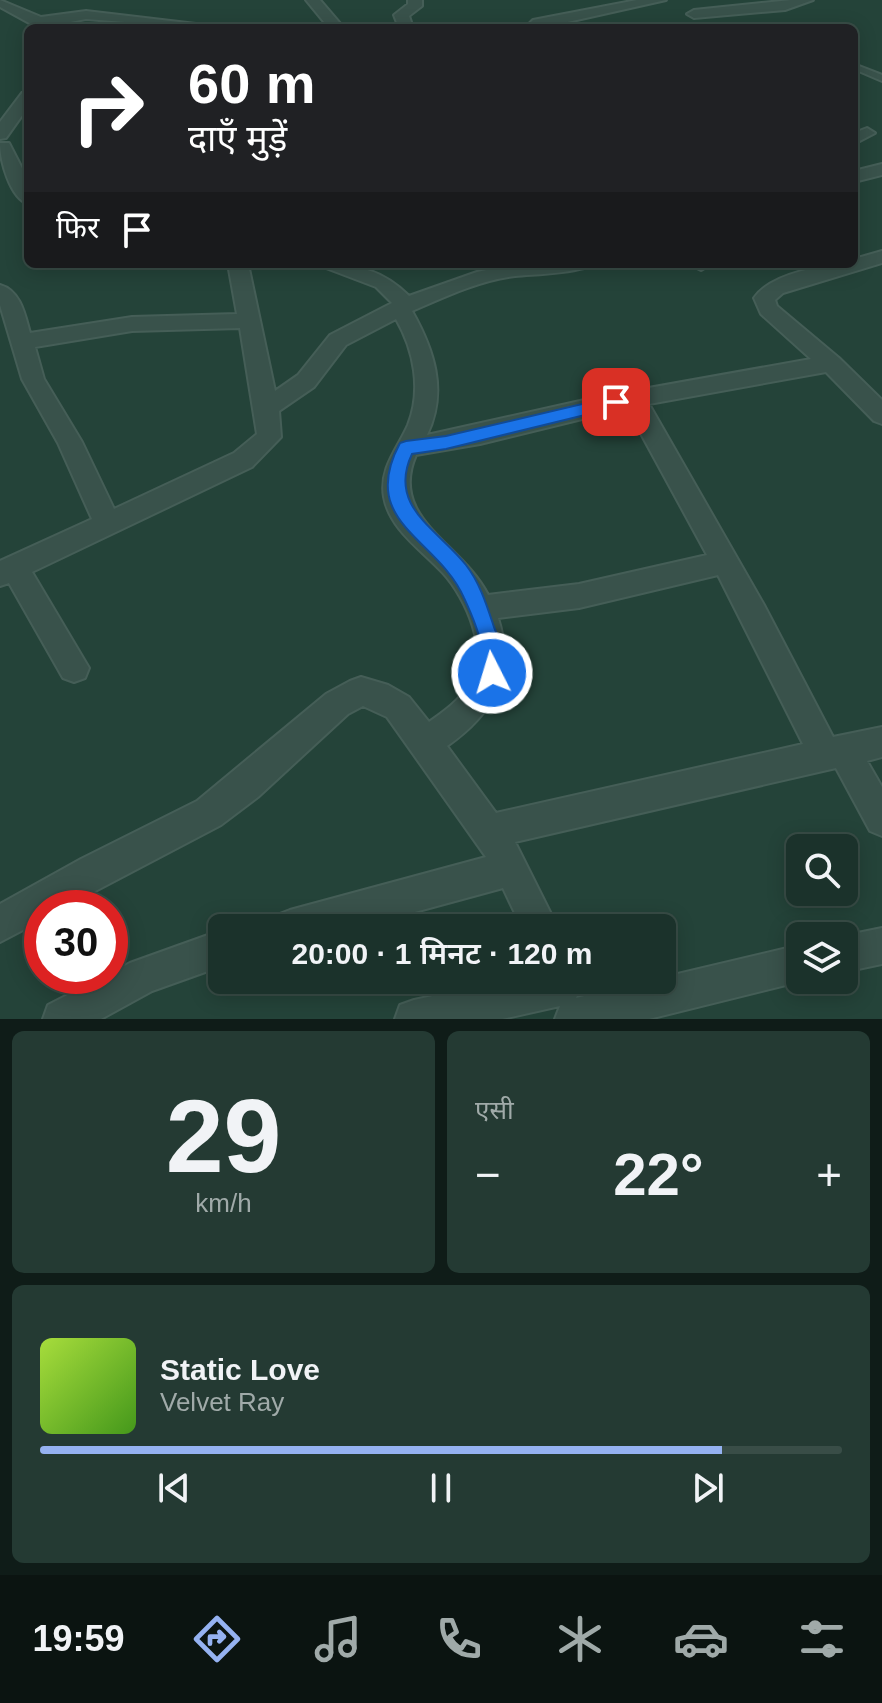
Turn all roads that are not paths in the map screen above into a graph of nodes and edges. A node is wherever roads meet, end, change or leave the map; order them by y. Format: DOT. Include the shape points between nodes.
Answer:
graph roads {
  1 [pos="313,0"];
  2 [pos="415,0"];
  3 [pos="659,0"];
  4 [pos="806,0"];
  5 [pos="0,2"];
  6 [pos="694,14"];
  7 [pos="35,24"];
  8 [pos="40,24"];
  9 [pos="157,24"];
  10 [pos="334,24"];
  11 [pos="404,24"];
  12 [pos="537,24"];
  13 [pos="858,68"];
  14 [pos="882,78"];
  15 [pos="24,104"];
  16 [pos="5,143"];
  17 [pos="882,169"];
  18 [pos="858,176"];
  19 [pos="24,188"];
  20 [pos="239,268"];
  21 [pos="344,268"];
  22 [pos="558,268"];
  23 [pos="781,268"];
  24 [pos="835,268"];
  25 [pos="800,281"];
  26 [pos="0,292"];
  27 [pos="403,306"];
  28 [pos="249,321"];
  29 [pos="13,330"];
  30 [pos="831,363"];
  31 [pos="634,399"];
  32 [pos="267,408"];
  33 [pos="882,415"];
  34 [pos="406,448"];
  35 [pos="108,525"];
  36 [pos="724,562"];
  37 [pos="7,571"];
  38 [pos="479,608"];
  39 [pos="74,668"];
  40 [pos="882,742"];
  41 [pos="425,743"];
  42 [pos="835,754"];
  43 [pos="882,819"];
  44 [pos="490,831"];
  45 [pos="511,868"];
  46 [pos="342,914"];
  47 [pos="534,914"];
  48 [pos="0,924"];
  49 [pos="882,946"];
  50 [pos="858,951"];
  51 [pos="208,953"];
  52 [pos="786,966"];
  53 [pos="568,1001"];
  54 [pos="62,1019"];
  55 [pos="414,1019"];
  1 -- 10 [label="street"];
  2 -- 11 [label="street" via="415,6 401,15"];
  3 -- 12 [label="street"];
  4 -- 6 [label="street"];
  5 -- 7 [label="street"];
  8 -- 9 [label="street" via="70,15"];
  13 -- 14 [label="lane"];
  15 -- 16 [label="street"];
  16 -- 19 [label="street"];
  17 -- 18 [label="street"];
  20 -- 28 [label="street"];
  21 -- 27 [label="street" via="383,282"];
  22 -- 27 [label="street" via="484,276"];
  23 -- 25 [label="street"];
  24 -- 25 [label="street"];
  25 -- 30 [label="street" via="767,293 765,302"];
  26 -- 29 [label="street" via="11,304"];
  27 -- 32 [label="street" via="338,340 306,381"];
  27 -- 34 [label="street" via="420,346 424,393 420,423"];
  28 -- 29 [label="street"];
  28 -- 32 [label="street"];
  29 -- 35 [label="street"];
  30 -- 31 [label="street"];
  30 -- 33 [label="street"];
  31 -- 34 [label="street"];
  31 -- 36 [label="street"];
  32 -- 35 [label="street" via="269,437 257,452"];
  34 -- 38 [label="street" via="395,482 402,513 459,571"];
  35 -- 37 [label="street"];
  36 -- 38 [label="street" via="579,596"];
  36 -- 42 [label="street"];
  37 -- 39 [label="street"];
  38 -- 41 [label="street" via="493,651 492,673 467,714"];
  40 -- 42 [label="street"];
  41 -- 44 [label="street"];
  41 -- 48 [label="street" via="398,707 361,691 209,813"];
  42 -- 43 [label="street"];
  42 -- 44 [label="street"];
  44 -- 45 [label="street"];
  45 -- 46 [label="street"];
  45 -- 47 [label="street"];
  49 -- 50 [label="street"];
  51 -- 54 [label="street" via="143,976"];
  52 -- 53 [label="street"];
  53 -- 55 [label="street"];
}
